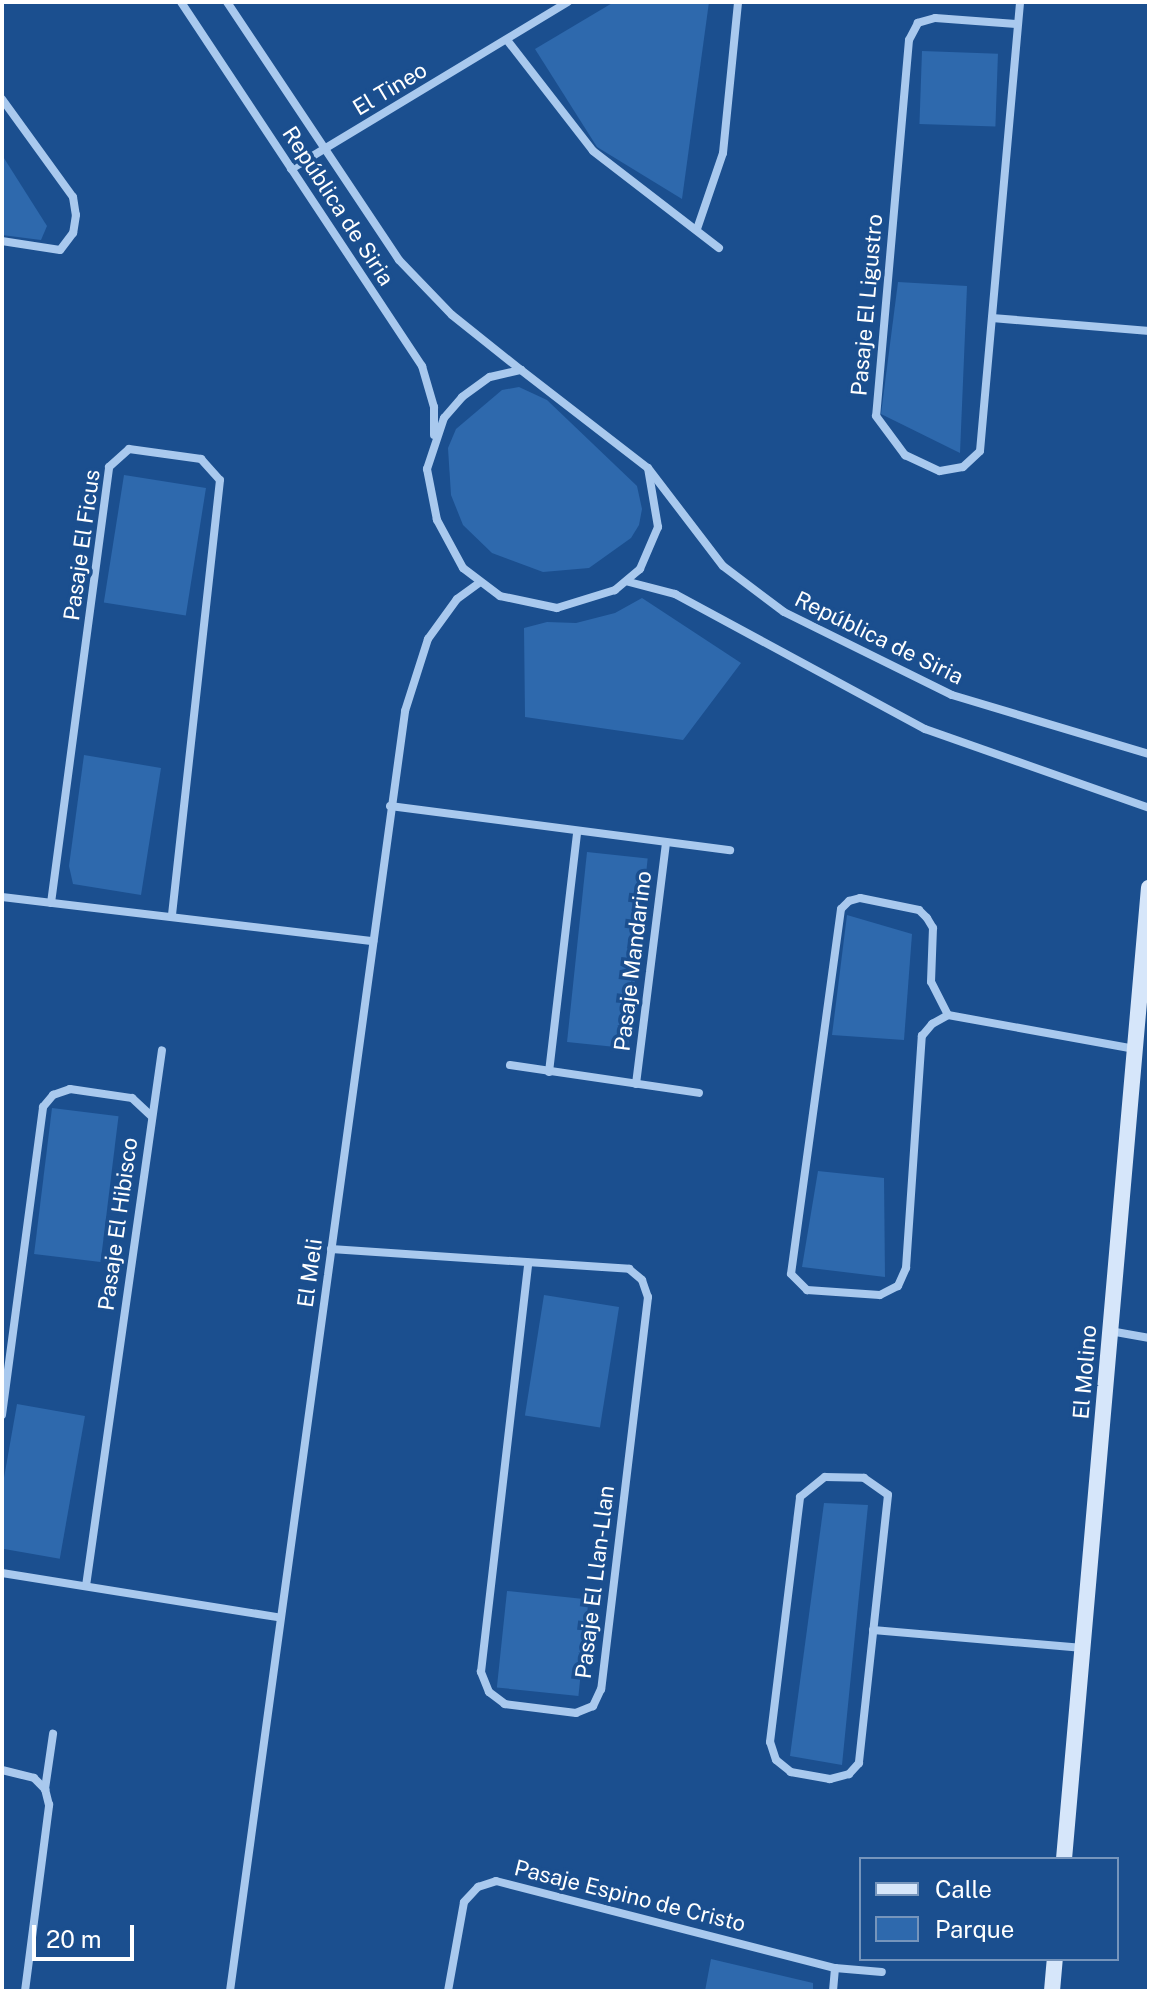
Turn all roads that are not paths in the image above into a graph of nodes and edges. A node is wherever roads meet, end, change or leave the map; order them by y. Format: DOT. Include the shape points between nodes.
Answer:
graph roads {
  1 [pos="181,2"];
  2 [pos="227,2"];
  3 [pos="568,2"];
  4 [pos="738,2"];
  5 [pos="1020,2"];
  6 [pos="1016,24"];
  7 [pos="507,40"];
  8 [pos="2,99"];
  9 [pos="325,149"];
  10 [pos="291,169"];
  11 [pos="697,229"];
  12 [pos="2,241"];
  13 [pos="719,248"];
  14 [pos="992,318"];
  15 [pos="1149,331"];
  16 [pos="521,370"];
  17 [pos="435,441"];
  18 [pos="648,468"];
  19 [pos="629,582"];
  20 [pos="479,583"];
  21 [pos="1149,754"];
  22 [pos="390,806"];
  23 [pos="1149,808"];
  24 [pos="577,833"];
  25 [pos="666,843"];
  26 [pos="730,850"];
  27 [pos="1149,888"];
  28 [pos="2,897"];
  29 [pos="51,903"];
  30 [pos="172,914"];
  31 [pos="373,941"];
  32 [pos="948,1015"];
  33 [pos="1135,1049"];
  34 [pos="162,1050"];
  35 [pos="510,1065"];
  36 [pos="549,1072"];
  37 [pos="636,1084"];
  38 [pos="699,1093"];
  39 [pos="151,1116"];
  40 [pos="331,1249"];
  41 [pos="528,1263"];
  42 [pos="1110,1331"];
  43 [pos="1149,1338"];
  44 [pos="2,1415"];
  45 [pos="2,1573"];
  46 [pos="86,1586"];
  47 [pos="278,1617"];
  48 [pos="873,1630"];
  49 [pos="1084,1648"];
  50 [pos="53,1734"];
  51 [pos="2,1770"];
  52 [pos="45,1789"];
  53 [pos="1064,1857"];
  54 [pos="1055,1961"];
  55 [pos="835,1968"];
  56 [pos="882,1972"];
  57 [pos="25,1991"];
  58 [pos="230,1991"];
  59 [pos="448,1991"];
  60 [pos="833,1991"];
  61 [pos="1052,1991"];
  1 -- 10 [label="street, República de Siria"];
  2 -- 9 [label="street, República de Siria"];
  3 -- 7 [label="street, El Tineo"];
  4 -- 11 [label="street" via="723,153"];
  5 -- 6 [label="street, Pasaje El Ligustro"];
  6 -- 14 [label="street, Pasaje El Ligustro"];
  6 -- 14 [label="street, Pasaje El Ligustro" via="935,18 918,23 909,40 876,416 905,455 940,471 963,467 980,451"];
  7 -- 9 [label="street, El Tineo"];
  7 -- 11 [label="street" via="593,151"];
  8 -- 12 [label="street" via="73,197 76,215 73,233 60,250"];
  9 -- 10 [label="street, El Tineo"];
  9 -- 16 [label="street, República de Siria" via="419,284"];
  10 -- 17 [label="street, República de Siria" via="422,366 434,407"];
  11 -- 13 [label="street"];
  14 -- 15 [label="street"];
  16 -- 17 [label="street" via="475,386 444,418"];
  16 -- 18 [label="street"];
  17 -- 20 [label="street" via="427,469 437,520 463,568"];
  18 -- 19 [label="street" via="657,511 656,541"];
  18 -- 21 [label="street, República de Siria" via="723,566 784,612 952,695"];
  19 -- 20 [label="street" via="557,608 500,596"];
  19 -- 23 [label="street" via="675,594 925,729"];
  20 -- 22 [label="street, El Meli" via="457,599 417,663"];
  22 -- 24 [label="street, Pasaje Mandarino"];
  22 -- 31 [label="street, El Meli"];
  24 -- 25 [label="street, Pasaje Mandarino"];
  24 -- 36 [label="street"];
  25 -- 26 [label="street, Pasaje Mandarino"];
  25 -- 37 [label="street, Pasaje Mandarino"];
  27 -- 33 [label="street, El Molino"];
  28 -- 29 [label="street"];
  29 -- 30 [label="street"];
  29 -- 30 [label="street, Pasaje El Ficus" via="109,467 129,449 201,459 220,480"];
  30 -- 31 [label="street"];
  31 -- 40 [label="street, El Meli"];
  32 -- 32 [label="street" via="931,982 933,928 927,918 919,910 860,898 849,901 841,909 791,1274 807,1290 880,1295 898,1286 906,1268 922,1036"];
  32 -- 33 [label="street"];
  33 -- 42 [label="street, El Molino"];
  34 -- 39 [label="street"];
  35 -- 36 [label="street, Pasaje Mandarino"];
  36 -- 37 [label="street, Pasaje Mandarino"];
  37 -- 38 [label="street, Pasaje Mandarino"];
  39 -- 44 [label="street, Pasaje El Hibisco" via="132,1098 70,1089 53,1095 43,1107"];
  39 -- 46 [label="street, Pasaje El Hibisco"];
  40 -- 41 [label="street"];
  40 -- 47 [label="street, El Meli"];
  41 -- 41 [label="street, Pasaje El Llan-Llan" via="481,1672 489,1692 505,1704 576,1713 593,1706 601,1689 648,1297 629,1269"];
  42 -- 43 [label="street"];
  42 -- 49 [label="street, El Molino"];
  45 -- 46 [label="street"];
  46 -- 47 [label="street"];
  47 -- 58 [label="street, El Meli"];
  48 -- 48 [label="street" via="888,1495 864,1478 825,1477 800,1497 770,1742 776,1760 791,1772 830,1779 849,1774 859,1763"];
  48 -- 49 [label="street"];
  49 -- 53 [label="street, El Molino"];
  50 -- 52 [label="street"];
  51 -- 52 [label="street" via="34,1778"];
  52 -- 57 [label="street" via="49,1805"];
  54 -- 61 [label="street"];
  55 -- 56 [label="street, Pasaje Espino de Cristo"];
  55 -- 59 [label="street, Pasaje Espino de Cristo" via="496,1881 478,1887 464,1902"];
  55 -- 60 [label="street"];
}
